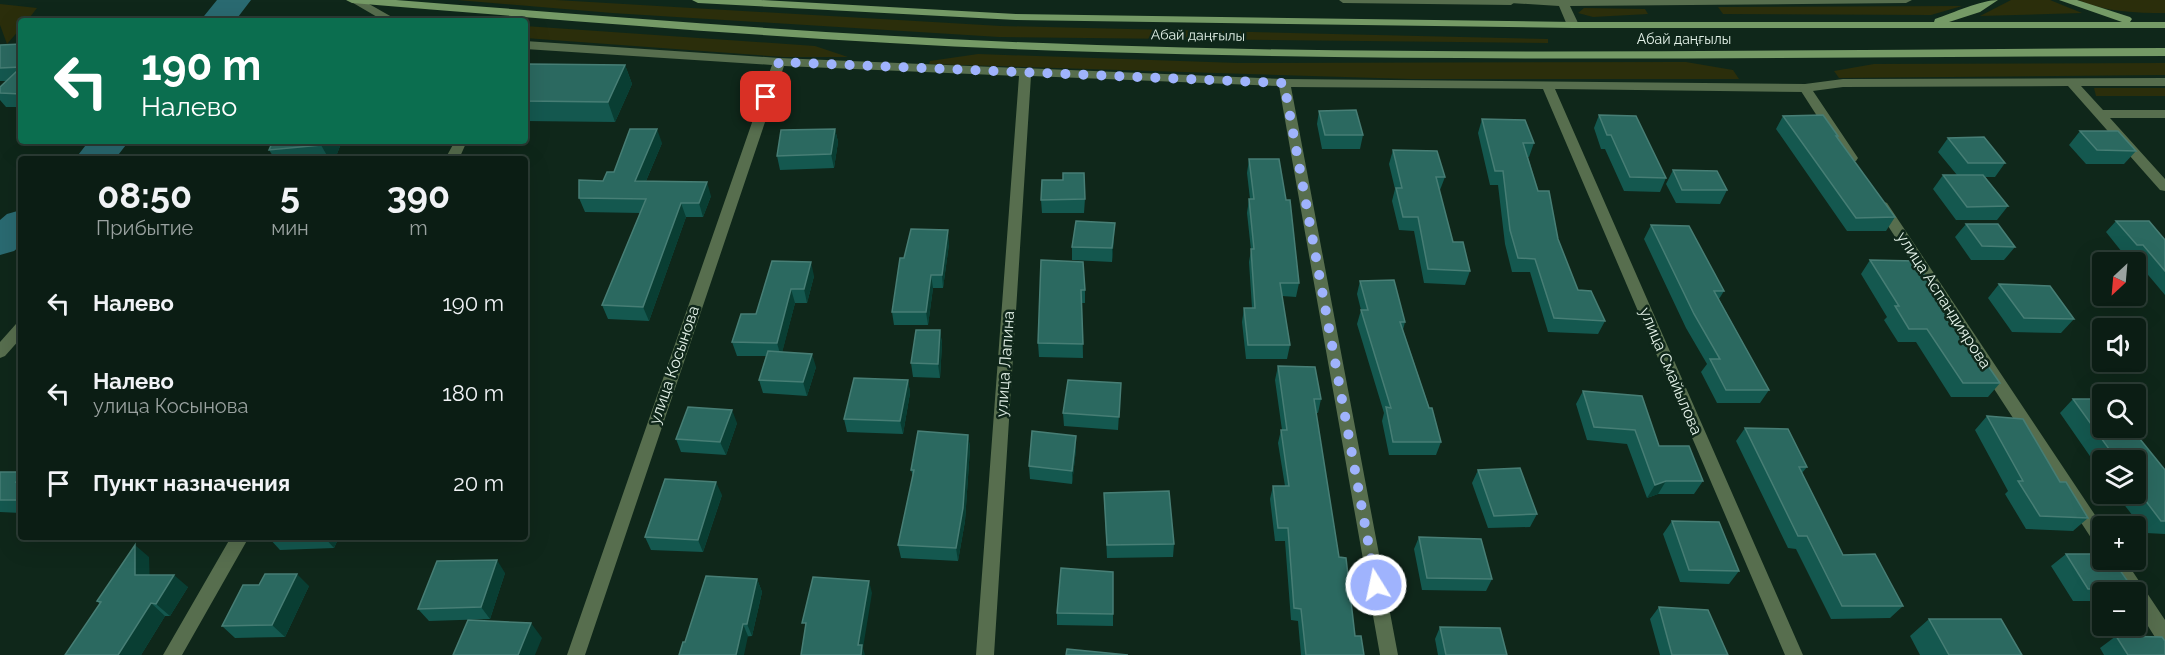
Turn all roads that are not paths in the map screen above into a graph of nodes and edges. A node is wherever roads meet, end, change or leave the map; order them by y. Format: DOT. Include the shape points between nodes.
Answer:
graph roads {
  1 [pos="353,0"];
  2 [pos="698,0"];
  3 [pos="1342,0"];
  4 [pos="1906,0"];
  5 [pos="1992,0"];
  6 [pos="2065,0"];
  7 [pos="1511,1"];
  8 [pos="1740,1"];
  9 [pos="1563,3"];
  10 [pos="387,18"];
  11 [pos="2165,24"];
  12 [pos="1573,25"];
  13 [pos="1918,26"];
  14 [pos="528,45"];
  15 [pos="2165,52"];
  16 [pos="777,69"];
  17 [pos="1025,73"];
  18 [pos="2165,82"];
  19 [pos="1284,83"];
  20 [pos="2072,83"];
  21 [pos="1548,87"];
  22 [pos="1805,88"];
  23 [pos="2100,114"];
  24 [pos="2165,114"];
  25 [pos="1862,175"];
  26 [pos="2165,187"];
  27 [pos="1875,195"];
  28 [pos="18,331"];
  29 [pos="0,352"];
  30 [pos="2092,525"];
  31 [pos="238,540"];
  32 [pos="2122,570"];
  33 [pos="2165,636"];
  34 [pos="172,655"];
  35 [pos="576,655"];
  36 [pos="985,655"];
  37 [pos="1389,655"];
  38 [pos="1794,655"];
  1 -- 10 [label="street"];
  1 -- 15 [label="main road, Абай даңғылы" via="873,40 1101,49 1460,54"];
  2 -- 12 [label="main road, Абай даңғылы" via="1016,17"];
  3 -- 7 [label="lane"];
  4 -- 8 [label="street"];
  5 -- 13 [label="main road" via="1976,10"];
  6 -- 11 [label="main road" via="2108,15"];
  7 -- 9 [label="street"];
  8 -- 9 [label="street"];
  9 -- 12 [label="street"];
  11 -- 13 [label="main road, Абай даңғылы"];
  12 -- 13 [label="main road, Абай даңғылы"];
  14 -- 16 [label="street"];
  16 -- 17 [label="street"];
  16 -- 35 [label="street, улица Косынова"];
  17 -- 19 [label="street"];
  17 -- 36 [label="street, улица Лапина"];
  18 -- 20 [label="street"];
  19 -- 21 [label="street"];
  19 -- 37 [label="street"];
  20 -- 22 [label="street" via="1843,83"];
  20 -- 23 [label="street"];
  21 -- 22 [label="street"];
  21 -- 38 [label="street, улица Смайылова"];
  22 -- 25 [label="street"];
  23 -- 24 [label="street"];
  23 -- 26 [label="street"];
  27 -- 30 [label="street, улица Аспандиярова"];
  28 -- 29 [label="street"];
  31 -- 34 [label="street"];
  32 -- 33 [label="street"];
}
